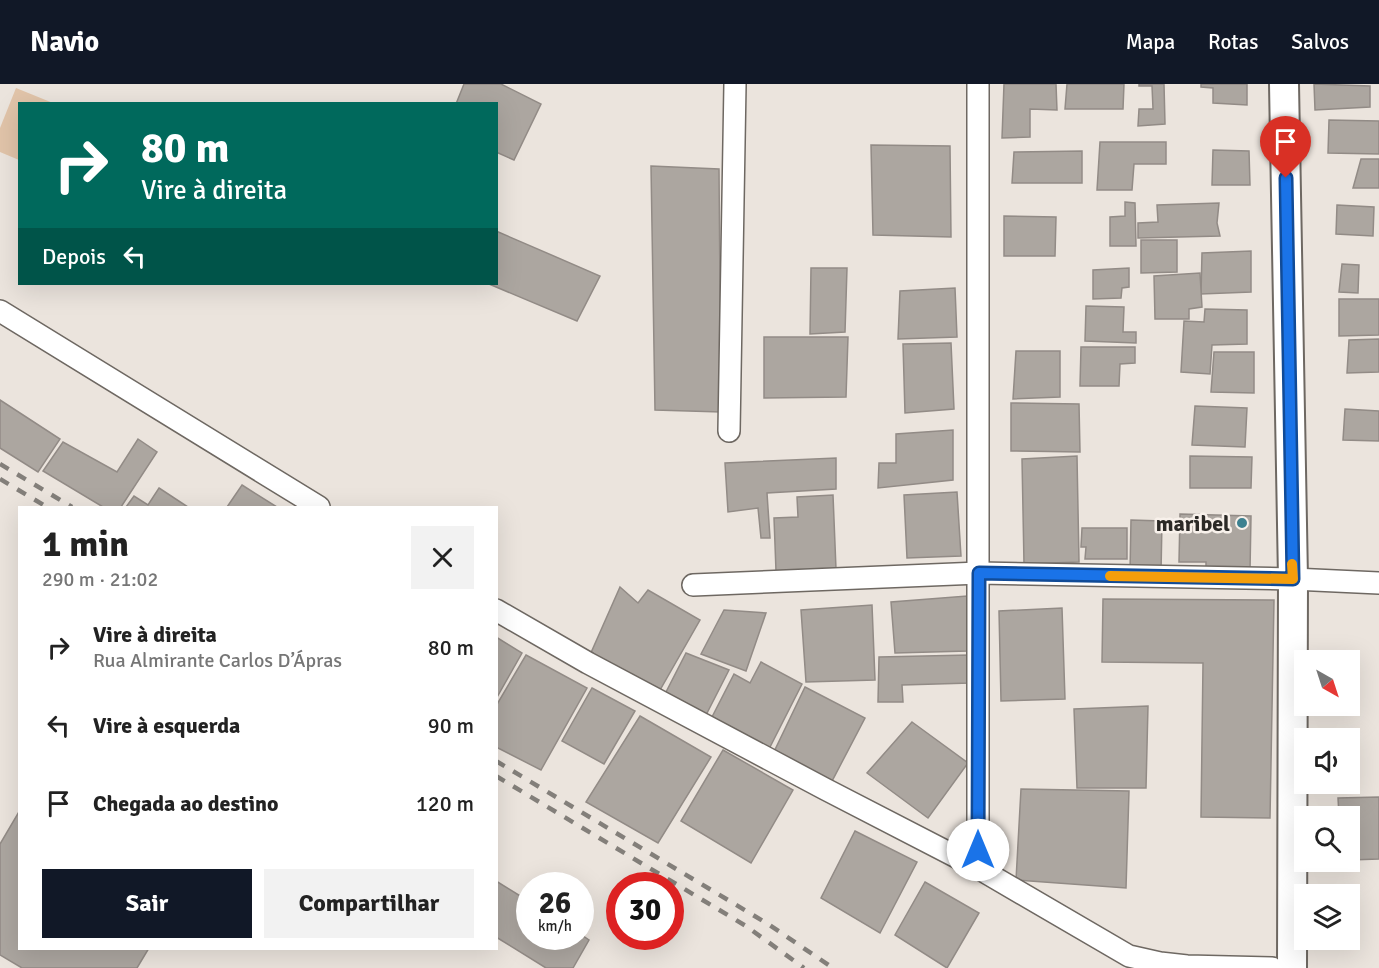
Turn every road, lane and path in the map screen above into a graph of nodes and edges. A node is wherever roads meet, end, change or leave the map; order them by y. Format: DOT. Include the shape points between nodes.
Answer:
graph roads {
  1 [pos="735,84"];
  2 [pos="978,84"];
  3 [pos="1284,84"];
  4 [pos="0,311"];
  5 [pos="729,431"];
  6 [pos="317,506"];
  7 [pos="979,573"];
  8 [pos="1293,579"];
  9 [pos="1379,583"];
  10 [pos="693,585"];
  11 [pos="498,611"];
  12 [pos="978,868"];
  13 [pos="1272,968"];
  14 [pos="1292,968"];
  1 -- 5 [label="street"];
  2 -- 7 [label="street"];
  3 -- 8 [label="street"];
  4 -- 6 [label="street"];
  7 -- 8 [label="street"];
  7 -- 10 [label="street"];
  7 -- 12 [label="street"];
  8 -- 9 [label="street"];
  8 -- 14 [label="street"];
  11 -- 12 [label="street"];
  12 -- 13 [label="street" via="1129,956 1187,966"];
}
